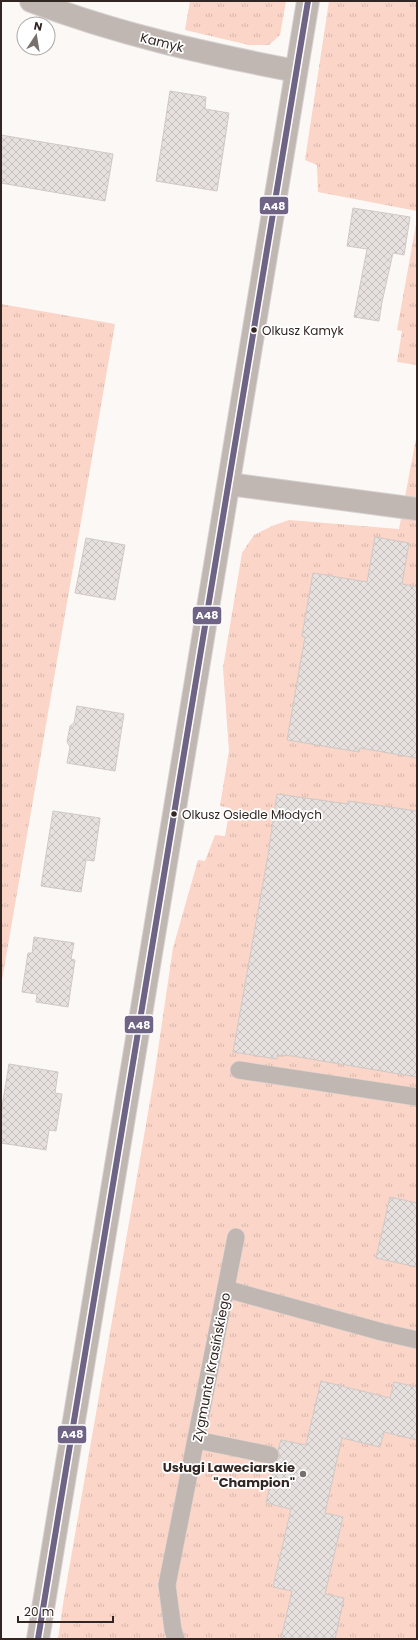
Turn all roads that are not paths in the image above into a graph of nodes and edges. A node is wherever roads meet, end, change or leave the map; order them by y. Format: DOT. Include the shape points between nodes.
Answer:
graph roads {
  1 [pos="31,1"];
  2 [pos="308,1"];
  3 [pos="296,71"];
  4 [pos="229,484"];
  5 [pos="417,509"];
  6 [pos="239,1070"];
  7 [pos="417,1097"];
  8 [pos="236,1237"];
  9 [pos="226,1290"];
  10 [pos="417,1340"];
  11 [pos="196,1440"];
  12 [pos="270,1455"];
  13 [pos="38,1639"];
  14 [pos="176,1639"];
  1 -- 3 [label="street, Kamyk" via="121,31 228,58"];
  2 -- 3 [label="street"];
  3 -- 4 [label="street"];
  4 -- 5 [label="street"];
  4 -- 13 [label="street"];
  6 -- 7 [label="lane"];
  8 -- 9 [label="lane, Zygmunta Krasińskiego"];
  9 -- 10 [label="lane"];
  9 -- 11 [label="lane, Zygmunta Krasińskiego"];
  11 -- 12 [label="lane"];
  11 -- 14 [label="lane, Zygmunta Krasińskiego" via="167,1585"];
}
